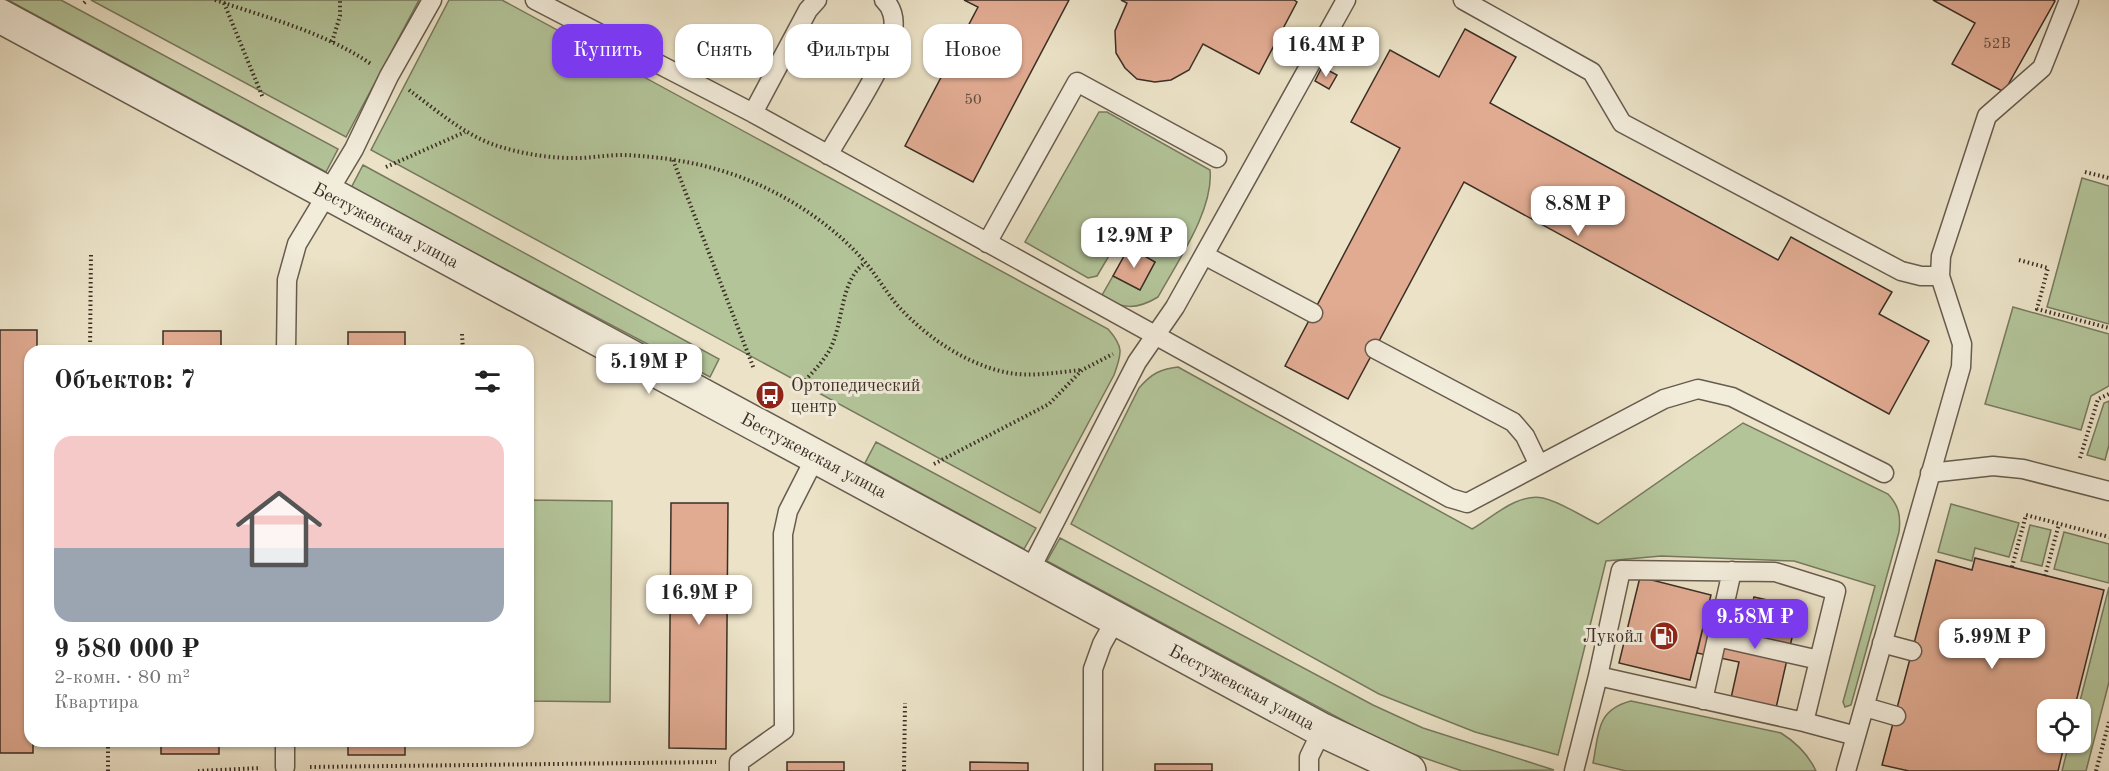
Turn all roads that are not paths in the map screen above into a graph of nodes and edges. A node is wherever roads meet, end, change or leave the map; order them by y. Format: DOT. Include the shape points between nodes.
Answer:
graph roads {
  1 [pos="432,0"];
  2 [pos="817,0"];
  3 [pos="884,0"];
  4 [pos="1346,0"];
  5 [pos="1463,0"];
  6 [pos="2069,0"];
  7 [pos="546,2"];
  8 [pos="0,16"];
  9 [pos="753,113"];
  10 [pos="828,155"];
  11 [pos="1217,159"];
  12 [pos="328,193"];
  13 [pos="987,243"];
  14 [pos="1204,255"];
  15 [pos="1940,276"];
  16 [pos="1313,313"];
  17 [pos="1155,336"];
  18 [pos="286,345"];
  19 [pos="1375,349"];
  20 [pos="816,456"];
  21 [pos="1539,465"];
  22 [pos="1884,473"];
  23 [pos="1930,473"];
  24 [pos="2109,491"];
  25 [pos="1732,571"];
  26 [pos="1029,572"];
  27 [pos="1116,618"];
  28 [pos="1718,637"];
  29 [pos="1882,642"];
  30 [pos="1912,651"];
  31 [pos="1819,660"];
  32 [pos="1598,676"];
  33 [pos="1703,700"];
  34 [pos="1865,707"];
  35 [pos="1896,716"];
  36 [pos="1804,722"];
  37 [pos="1322,730"];
  38 [pos="1856,736"];
  39 [pos="285,747"];
  40 [pos="739,766"];
  41 [pos="285,767"];
  42 [pos="1093,771"];
  43 [pos="1309,771"];
  44 [pos="1409,771"];
  45 [pos="1574,771"];
  46 [pos="1846,771"];
  1 -- 12 [label="lane"];
  2 -- 9 [label="lane"];
  3 -- 10 [label="lane" via="891,7 894,29 885,54"];
  4 -- 14 [label="lane"];
  5 -- 15 [label="lane" via="1592,72 1622,123 1901,271"];
  6 -- 15 [label="lane" via="2042,68 1987,116 1941,256"];
  7 -- 9 [label="lane"];
  8 -- 12 [label="street, Бестужевская улица"];
  9 -- 10 [label="lane"];
  10 -- 13 [label="lane"];
  11 -- 13 [label="lane" via="1077,82"];
  12 -- 18 [label="lane" via="297,244 287,280"];
  12 -- 20 [label="street, Бестужевская улица"];
  13 -- 17 [label="lane"];
  14 -- 16 [label="lane"];
  14 -- 17 [label="lane"];
  15 -- 23 [label="lane" via="1962,344 1960,367"];
  17 -- 21 [label="lane" via="1450,498 1467,503"];
  17 -- 26 [label="lane" via="1137,362"];
  19 -- 21 [label="lane" via="1513,422"];
  20 -- 26 [label="street, Бестужевская улица"];
  20 -- 40 [label="lane" via="788,511 783,534 784,730"];
  21 -- 22 [label="lane" via="1665,399 1698,389 1732,398"];
  23 -- 24 [label="lane" via="1993,466 2023,469"];
  23 -- 29 [label="lane"];
  25 -- 28 [label="lane"];
  25 -- 31 [label="lane" via="1775,572 1836,591"];
  25 -- 32 [label="lane" via="1621,570"];
  26 -- 27 [label="street, Бестужевская улица"];
  27 -- 37 [label="street, Бестужевская улица"];
  27 -- 42 [label="lane" via="1093,669"];
  28 -- 31 [label="lane"];
  28 -- 33 [label="lane"];
  29 -- 30 [label="lane"];
  29 -- 34 [label="lane"];
  31 -- 36 [label="lane"];
  32 -- 33 [label="lane"];
  32 -- 45 [label="lane"];
  33 -- 36 [label="lane"];
  34 -- 35 [label="lane"];
  34 -- 38 [label="lane"];
  36 -- 38 [label="lane"];
  37 -- 43 [label="lane" via="1309,757"];
  37 -- 44 [label="street, Бестужевская улица"];
  38 -- 46 [label="lane"];
  39 -- 41 [label="lane"];
}
